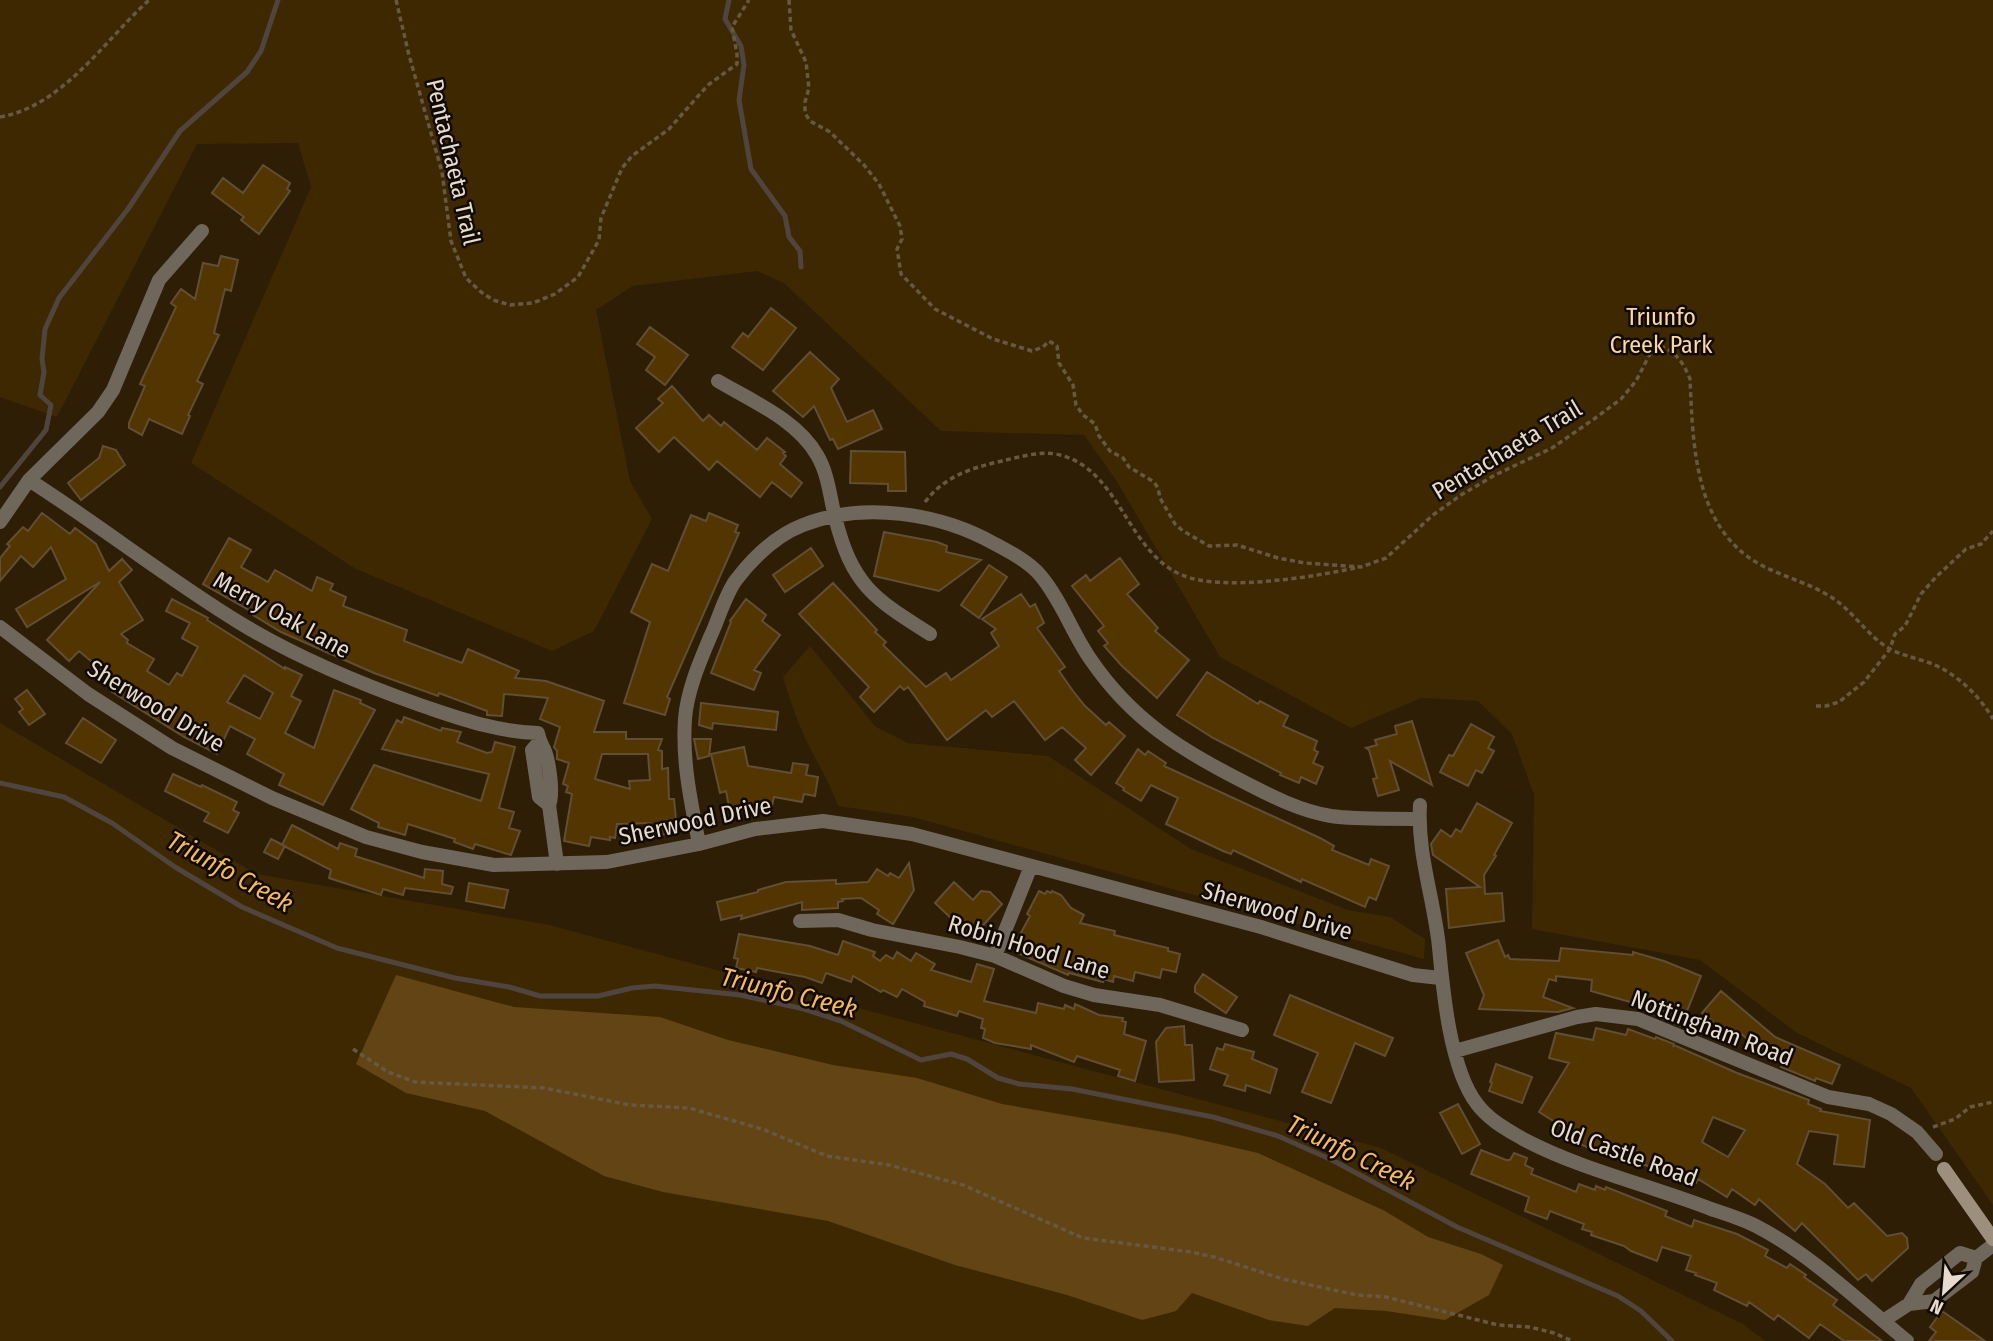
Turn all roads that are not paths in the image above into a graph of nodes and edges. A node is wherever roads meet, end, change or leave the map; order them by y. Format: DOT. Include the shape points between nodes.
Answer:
graph roads {
  1 [pos="202,231"];
  2 [pos="718,381"];
  3 [pos="29,480"];
  4 [pos="835,516"];
  5 [pos="0,522"];
  6 [pos="0,627"];
  7 [pos="930,634"];
  8 [pos="699,844"];
  9 [pos="557,864"];
  10 [pos="1031,866"];
  11 [pos="800,921"];
  12 [pos="995,956"];
  13 [pos="1440,978"];
  14 [pos="1242,1030"];
  15 [pos="1455,1051"];
  16 [pos="1936,1154"];
  17 [pos="1944,1169"];
  18 [pos="1993,1239"];
  19 [pos="1993,1245"];
  20 [pos="1976,1258"];
  21 [pos="1909,1304"];
  22 [pos="1882,1321"];
  23 [pos="1907,1341"];
  1 -- 3 [label="street" via="159,280 106,401"];
  2 -- 4 [label="street" via="794,428 817,455"];
  3 -- 5 [label="street"];
  3 -- 9 [label="street, Merry Oak Lane" via="241,624 288,649 369,687 474,723 538,737 545,750"];
  4 -- 7 [label="street" via="859,579 891,609"];
  4 -- 8 [label="street" via="802,525 767,547 734,582 700,661 685,716 685,769"];
  4 -- 13 [label="street, Old Castle Road" via="871,512 920,517 993,543 1038,574 1090,659 1124,702 1158,732 1272,796 1310,811 1354,818 1419,812"];
  6 -- 9 [label="street, Sherwood Drive" via="88,694 172,748 272,798 366,837 422,852 494,865"];
  8 -- 9 [label="street, Sherwood Drive" via="607,862"];
  8 -- 10 [label="street, Sherwood Drive" via="755,829 823,821 912,834"];
  10 -- 12 [label="street"];
  10 -- 13 [label="street, Sherwood Drive" via="1261,927 1413,975"];
  11 -- 12 [label="street, Robin Hood Lane" via="838,920"];
  12 -- 14 [label="street, Robin Hood Lane" via="1094,995 1160,1005"];
  13 -- 15 [label="street, Old Castle Road"];
  15 -- 16 [label="street, Nottingham Road" via="1577,1017 1596,1014 1638,1019 1828,1097 1869,1104 1917,1132"];
  15 -- 22 [label="street, Old Castle Road" via="1475,1102 1503,1128 1547,1152 1754,1225 1796,1250"];
  17 -- 18 [label="street"];
  19 -- 20 [label="street"];
  20 -- 21 [label="street" via="1972,1272 1934,1301"];
  20 -- 21 [label="street" via="1960,1253 1921,1284"];
  21 -- 22 [label="street"];
  22 -- 23 [label="street, Old Castle Road"];
}
